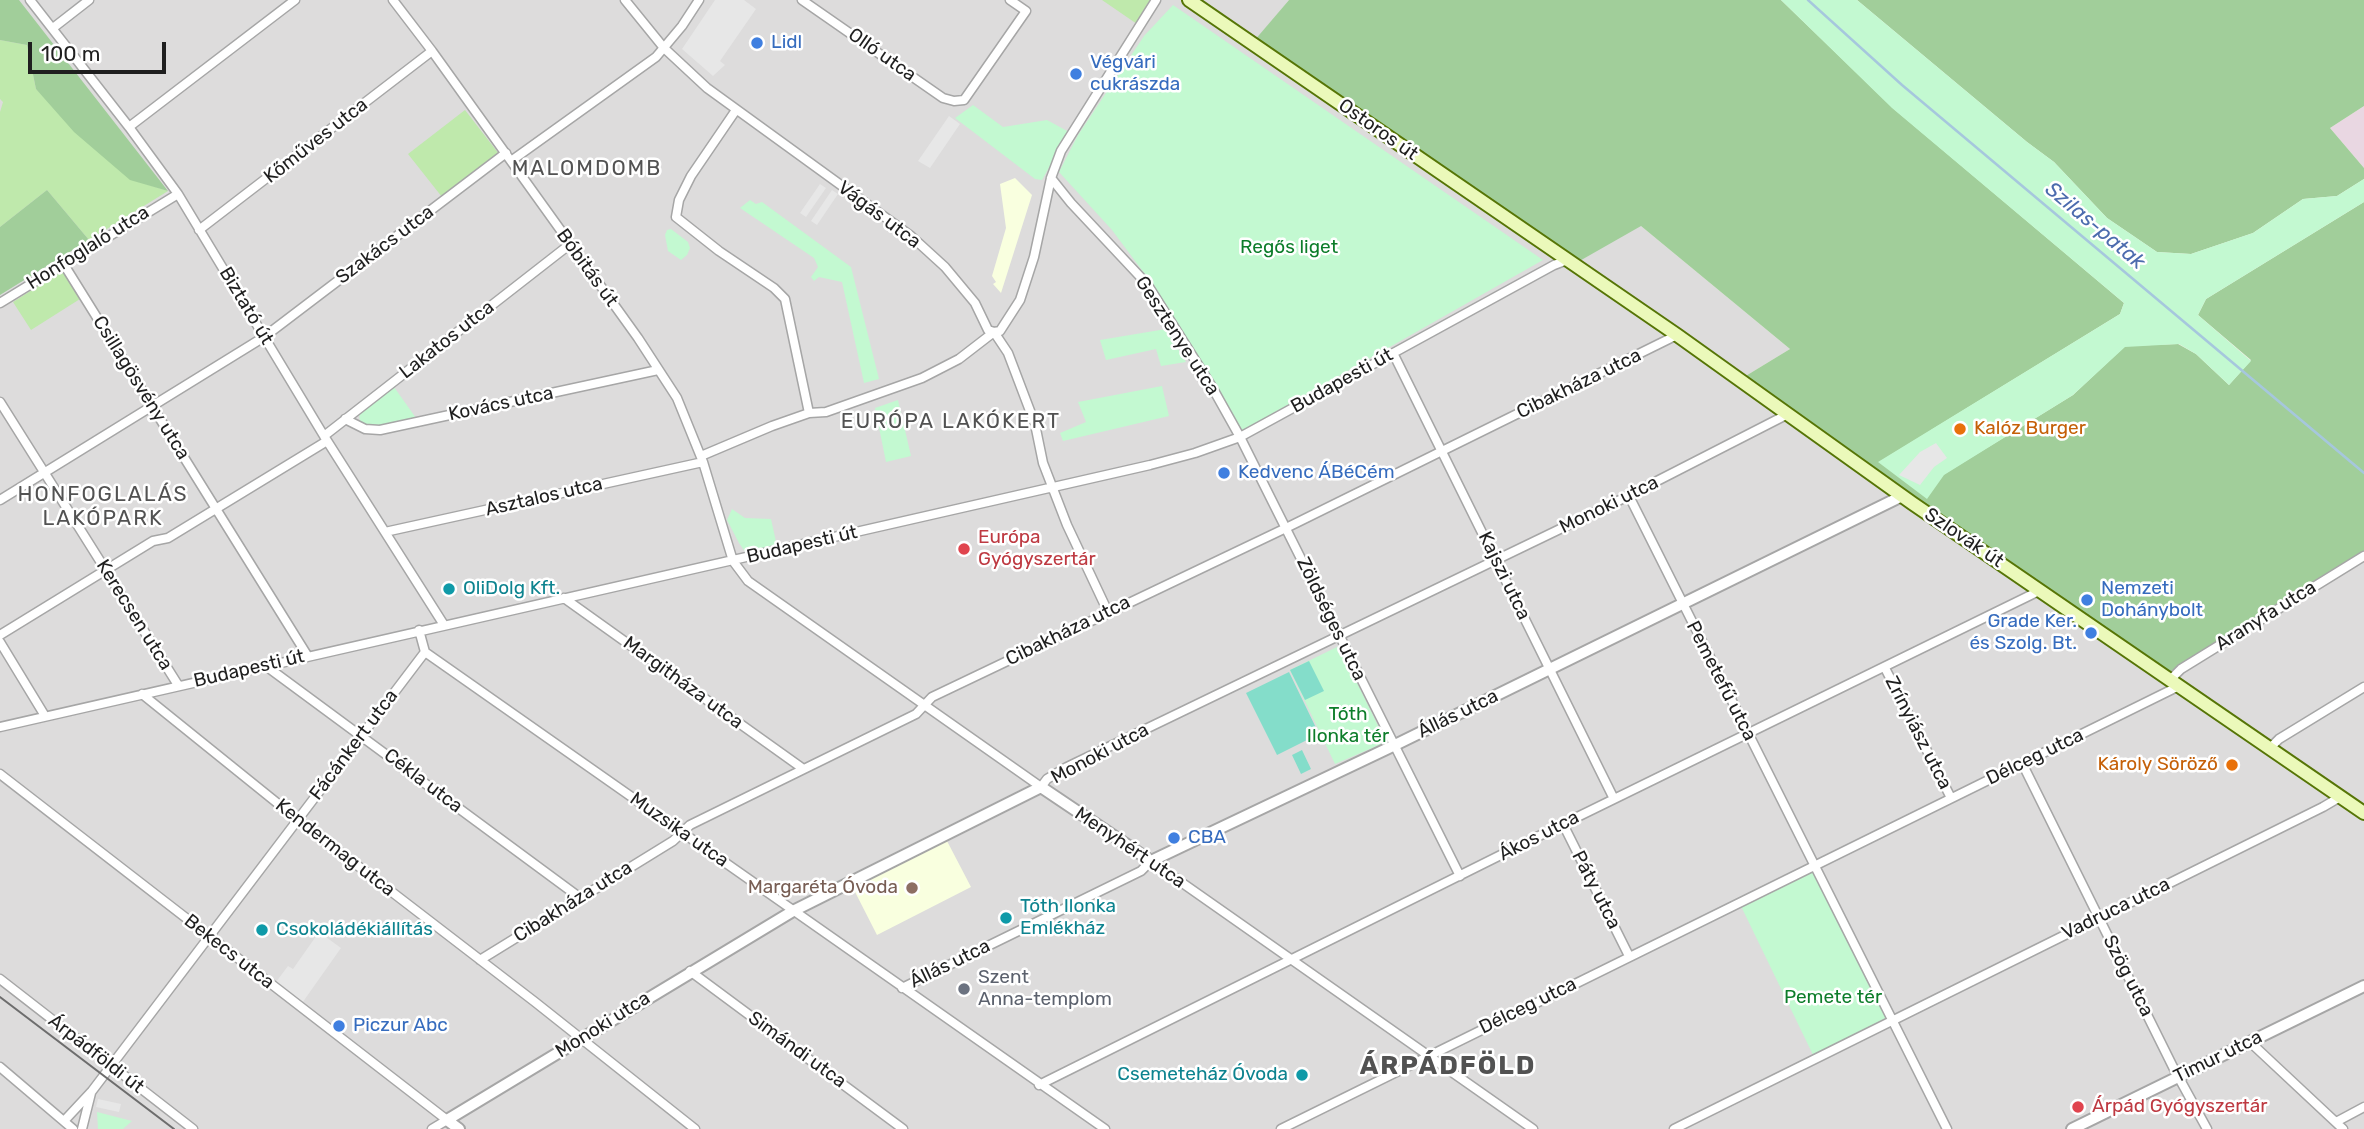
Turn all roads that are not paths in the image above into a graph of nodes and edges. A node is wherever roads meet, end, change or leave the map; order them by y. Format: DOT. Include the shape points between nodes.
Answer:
graph roads {
  1 [pos="30,0"];
  2 [pos="89,0"];
  3 [pos="295,0"];
  4 [pos="393,0"];
  5 [pos="625,0"];
  6 [pos="699,0"];
  7 [pos="802,0"];
  8 [pos="1010,0"];
  9 [pos="1156,0"];
  10 [pos="1189,0"];
  11 [pos="53,28"];
  12 [pos="664,48"];
  13 [pos="432,51"];
  14 [pos="736,110"];
  15 [pos="129,127"];
  16 [pos="509,157"];
  17 [pos="1051,178"];
  18 [pos="178,194"];
  19 [pos="199,230"];
  20 [pos="569,245"];
  21 [pos="1567,260"];
  22 [pos="63,263"];
  23 [pos="0,303"];
  24 [pos="994,332"];
  25 [pos="1677,335"];
  26 [pos="264,337"];
  27 [pos="1393,353"];
  28 [pos="658,370"];
  29 [pos="0,402"];
  30 [pos="152,406"];
  31 [pos="809,414"];
  32 [pos="1788,414"];
  33 [pos="345,419"];
  34 [pos="1240,437"];
  35 [pos="325,438"];
  36 [pos="1441,452"];
  37 [pos="702,459"];
  38 [pos="46,472"];
  39 [pos="1054,487"];
  40 [pos="1629,496"];
  41 [pos="1902,496"];
  42 [pos="0,500"];
  43 [pos="214,508"];
  44 [pos="1286,528"];
  45 [pos="385,532"];
  46 [pos="2364,556"];
  47 [pos="1497,560"];
  48 [pos="733,561"];
  49 [pos="106,570"];
  50 [pos="2041,590"];
  51 [pos="564,598"];
  52 [pos="1682,603"];
  53 [pos="1108,612"];
  54 [pos="444,625"];
  55 [pos="419,630"];
  56 [pos="0,635"];
  57 [pos="1339,636"];
  58 [pos="0,642"];
  59 [pos="425,652"];
  60 [pos="307,656"];
  61 [pos="266,666"];
  62 [pos="1549,668"];
  63 [pos="1885,668"];
  64 [pos="2175,683"];
  65 [pos="178,685"];
  66 [pos="2364,687"];
  67 [pos="142,694"];
  68 [pos="925,706"];
  69 [pos="45,716"];
  70 [pos="0,727"];
  71 [pos="1749,733"];
  72 [pos="362,736"];
  73 [pos="1395,745"];
  74 [pos="2270,748"];
  75 [pos="2022,763"];
  76 [pos="802,768"];
  77 [pos="0,774"];
  78 [pos="1041,787"];
  79 [pos="2340,796"];
  80 [pos="1951,798"];
  81 [pos="1614,799"];
  82 [pos="2364,813"];
  83 [pos="298,819"];
  84 [pos="1563,824"];
  85 [pos="682,833"];
  86 [pos="1151,861"];
  87 [pos="1815,865"];
  88 [pos="1460,876"];
  89 [pos="579,897"];
  90 [pos="793,911"];
  91 [pos="2098,917"];
  92 [pos="208,936"];
  93 [pos="1629,956"];
  94 [pos="480,960"];
  95 [pos="1291,960"];
  96 [pos="690,971"];
  97 [pos="0,979"];
  98 [pos="2364,986"];
  99 [pos="902,988"];
  100 [pos="1892,1021"];
  101 [pos="580,1039"];
  102 [pos="2250,1042"];
  103 [pos="1429,1055"];
  104 [pos="0,1066"];
  105 [pos="110,1066"];
  106 [pos="2180,1076"];
  107 [pos="1039,1085"];
  108 [pos="92,1091"];
  109 [pos="2364,1107"];
  110 [pos="447,1120"];
  111 [pos="64,1121"];
  112 [pos="2336,1122"];
  113 [pos="73,1129"];
  114 [pos="82,1129"];
  115 [pos="193,1129"];
  116 [pos="432,1129"];
  117 [pos="459,1129"];
  118 [pos="695,1129"];
  119 [pos="903,1129"];
  120 [pos="1105,1129"];
  121 [pos="1281,1129"];
  122 [pos="1533,1129"];
  123 [pos="1674,1129"];
  124 [pos="1947,1129"];
  125 [pos="2072,1129"];
  126 [pos="2207,1129"];
  127 [pos="2343,1129"];
  1 -- 11 [label="street, Biztató út"];
  2 -- 11 [label="street"];
  3 -- 15 [label="street"];
  4 -- 13 [label="street, Bóbitás út"];
  5 -- 12 [label="street, Vágás utca"];
  6 -- 12 [label="street, Szakács utca"];
  7 -- 8 [label="street, Olló utca" via="954,101 964,100 1026,11"];
  9 -- 17 [label="street, Asztalos utca" via="1072,131"];
  10 -- 21 [label="main road, Ostoros út"];
  11 -- 15 [label="street, Biztató út"];
  12 -- 14 [label="street, Vágás utca"];
  12 -- 16 [label="street, Szakács utca"];
  13 -- 16 [label="street, Bóbitás út"];
  13 -- 19 [label="street, Kőműves utca"];
  14 -- 24 [label="street, Vágás utca" via="911,236 946,267 975,303 988,330"];
  14 -- 31 [label="street" via="691,176 676,217 785,299"];
  15 -- 18 [label="street, Biztató út"];
  16 -- 20 [label="street, Bóbitás út"];
  16 -- 26 [label="street, Szakács utca"];
  17 -- 24 [label="street, Asztalos utca" via="1020,300 1000,331"];
  17 -- 34 [label="street, Gesztenye utca" via="1147,284"];
  18 -- 19 [label="street, Biztató út"];
  18 -- 22 [label="street, Honfoglaló utca"];
  19 -- 26 [label="street, Biztató út"];
  20 -- 28 [label="street, Bóbitás út"];
  20 -- 33 [label="street, Lakatos utca"];
  21 -- 25 [label="main road, Szlovák út"];
  21 -- 27 [label="street, Budapesti út"];
  22 -- 23 [label="street, Honfoglaló utca"];
  22 -- 30 [label="street, Csillagösvény utca"];
  24 -- 31 [label="street, Asztalos utca" via="932,374"];
  24 -- 39 [label="street, Vágás utca" via="1022,387"];
  25 -- 32 [label="main road, Szlovák út"];
  25 -- 36 [label="street, Cibakháza utca"];
  26 -- 30 [label="street, Szakács utca"];
  26 -- 35 [label="street, Biztató út"];
  27 -- 34 [label="street, Budapesti út"];
  27 -- 36 [label="street, Kajszi utca"];
  28 -- 33 [label="street, Kovács utca" via="380,430 365,429"];
  28 -- 37 [label="street, Bóbitás út" via="682,408"];
  29 -- 38 [label="street, Kerecsen utca"];
  30 -- 38 [label="street, Szakács utca"];
  30 -- 43 [label="street, Csillagösvény utca"];
  31 -- 37 [label="street, Asztalos utca"];
  32 -- 40 [label="street, Monoki utca"];
  32 -- 41 [label="main road, Szlovák út"];
  33 -- 35 [label="street, Lakatos utca"];
  34 -- 39 [label="street, Budapesti út" via="1150,466"];
  34 -- 44 [label="street, Zöldséges utca"];
  35 -- 43 [label="street, Lakatos utca"];
  35 -- 45 [label="street, Biztató út"];
  36 -- 44 [label="street, Cibakháza utca"];
  36 -- 47 [label="street, Kajszi utca"];
  37 -- 45 [label="street, Asztalos utca"];
  37 -- 48 [label="street, Bóbitás út"];
  38 -- 42 [label="street, Szakács utca"];
  38 -- 49 [label="street, Kerecsen utca"];
  39 -- 48 [label="street, Budapesti út"];
  39 -- 53 [label="street, Vágás utca"];
  40 -- 47 [label="street, Monoki utca"];
  40 -- 52 [label="street, Pemetefű utca"];
  41 -- 50 [label="main road, Szlovák út"];
  41 -- 52 [label="street, Állás utca"];
  43 -- 49 [label="street, Lakatos utca"];
  43 -- 60 [label="street, Csillagösvény utca"];
  44 -- 53 [label="street, Cibakháza utca"];
  44 -- 57 [label="street, Zöldséges utca"];
  45 -- 54 [label="street, Biztató út"];
  46 -- 64 [label="street, Aranyfa utca" via="2181,669"];
  47 -- 57 [label="street, Monoki utca"];
  47 -- 62 [label="street, Kajszi utca"];
  48 -- 51 [label="street, Budapesti út"];
  48 -- 68 [label="street, Menyhért utca" via="748,581"];
  49 -- 56 [label="street, Lakatos utca"];
  49 -- 65 [label="street, Kerecsen utca"];
  50 -- 63 [label="street, Ákos utca"];
  50 -- 64 [label="main road, Szlovák út"];
  51 -- 54 [label="street, Budapesti út"];
  51 -- 76 [label="street, Margitháza utca"];
  52 -- 62 [label="street, Állás utca"];
  52 -- 71 [label="street, Pemetefű utca"];
  53 -- 68 [label="street, Cibakháza utca" via="932,697"];
  54 -- 55 [label="street, Budapesti út"];
  55 -- 59 [label="street"];
  55 -- 60 [label="street, Budapesti út"];
  57 -- 73 [label="street, Zöldséges utca"];
  57 -- 78 [label="street, Monoki utca" via="1067,767"];
  58 -- 69 [label="street"];
  59 -- 72 [label="street, Fácánkert utca"];
  59 -- 85 [label="street, Muzsika utca"];
  60 -- 61 [label="street, Budapesti út"];
  61 -- 65 [label="street, Budapesti út"];
  61 -- 72 [label="street, Cékla utca"];
  62 -- 73 [label="street, Állás utca"];
  62 -- 81 [label="street, Kajszi utca"];
  63 -- 71 [label="street, Ákos utca"];
  63 -- 80 [label="street, Zrínyiász utca"];
  64 -- 74 [label="main road, Szlovák út"];
  64 -- 75 [label="street, Délceg utca"];
  65 -- 67 [label="street, Budapesti út"];
  66 -- 74 [label="street"];
  67 -- 69 [label="street, Budapesti út"];
  67 -- 83 [label="street, Kendermag utca"];
  68 -- 76 [label="street, Cibakháza utca"];
  68 -- 78 [label="street, Menyhért utca"];
  69 -- 70 [label="street, Budapesti út"];
  71 -- 81 [label="street, Ákos utca"];
  71 -- 87 [label="street, Pemetefű utca"];
  72 -- 83 [label="street, Fácánkert utca"];
  72 -- 89 [label="street, Cékla utca"];
  73 -- 86 [label="street, Állás utca"];
  73 -- 88 [label="street, Zöldséges utca"];
  74 -- 79 [label="main road, Szlovák út"];
  75 -- 80 [label="street, Délceg utca"];
  75 -- 91 [label="street, Szög utca"];
  76 -- 85 [label="street, Cibakháza utca"];
  77 -- 92 [label="street, Bekecs utca"];
  78 -- 86 [label="street, Menyhért utca"];
  78 -- 90 [label="street, Monoki utca"];
  79 -- 82 [label="main road, Szlovák út"];
  79 -- 91 [label="street, Vadruca utca"];
  80 -- 87 [label="street, Délceg utca"];
  81 -- 84 [label="street, Ákos utca"];
  83 -- 92 [label="street, Fácánkert utca"];
  83 -- 94 [label="street, Kendermag utca"];
  84 -- 88 [label="street, Ákos utca"];
  84 -- 93 [label="street, Páty utca"];
  85 -- 89 [label="street, Cibakháza utca"];
  85 -- 90 [label="street, Muzsika utca"];
  86 -- 95 [label="street, Menyhért utca"];
  86 -- 99 [label="street, Állás utca" via="1141,871"];
  87 -- 93 [label="street, Délceg utca"];
  87 -- 100 [label="street"];
  88 -- 95 [label="street, Ákos utca"];
  89 -- 94 [label="street, Cibakháza utca"];
  90 -- 96 [label="street, Monoki utca"];
  90 -- 99 [label="street, Muzsika utca"];
  91 -- 100 [label="street, Vadruca utca"];
  91 -- 106 [label="street, Szög utca"];
  92 -- 105 [label="street, Fácánkert utca"];
  92 -- 110 [label="street, Bekecs utca"];
  93 -- 103 [label="street, Délceg utca"];
  94 -- 101 [label="street, Kendermag utca"];
  95 -- 103 [label="street, Menyhért utca"];
  95 -- 107 [label="street, Ákos utca"];
  96 -- 101 [label="street, Monoki utca"];
  96 -- 119 [label="street, Simándi utca"];
  97 -- 105 [label="street, Árpádföldi út"];
  98 -- 102 [label="street, Timur utca"];
  99 -- 107 [label="street, Muzsika utca"];
  100 -- 123 [label="street"];
  100 -- 124 [label="street"];
  101 -- 110 [label="street, Monoki utca"];
  101 -- 118 [label="street, Kendermag utca"];
  102 -- 106 [label="street, Timur utca"];
  102 -- 112 [label="street"];
  103 -- 121 [label="street, Délceg utca"];
  103 -- 122 [label="street, Menyhért utca"];
  104 -- 111 [label="street"];
  105 -- 108 [label="street, Fácánkert utca"];
  105 -- 115 [label="street, Árpádföldi út"];
  106 -- 125 [label="street, Timur utca"];
  106 -- 126 [label="street, Szög utca"];
  107 -- 120 [label="street, Muzsika utca"];
  108 -- 111 [label="street, Fácánkert utca"];
  108 -- 114 [label="street, Fácánkert utca"];
  109 -- 112 [label="street"];
  110 -- 116 [label="street, Monoki utca"];
  110 -- 117 [label="street, Bekecs utca"];
  111 -- 113 [label="street"];
  112 -- 127 [label="street"];
}
